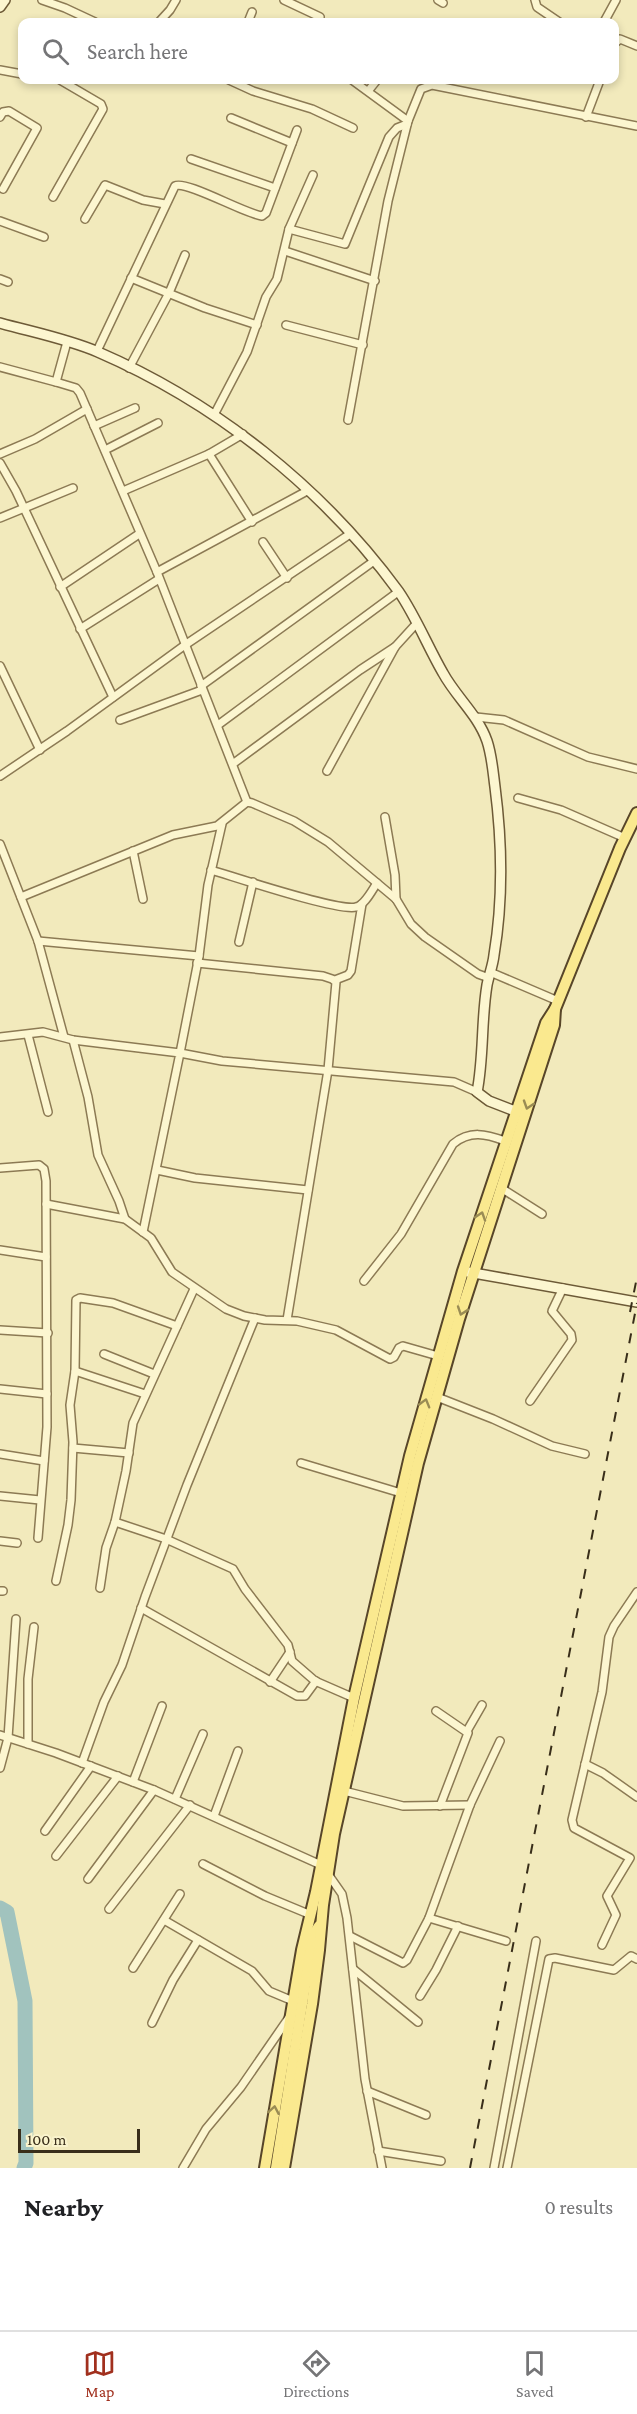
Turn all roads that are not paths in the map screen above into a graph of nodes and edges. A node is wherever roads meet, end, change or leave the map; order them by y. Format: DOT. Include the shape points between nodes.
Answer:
graph roads {
  1 [pos="5,0"];
  2 [pos="42,0"];
  3 [pos="176,0"];
  4 [pos="284,0"];
  5 [pos="535,0"];
  6 [pos="616,0"];
  7 [pos="0,7"];
  8 [pos="252,12"];
  9 [pos="320,17"];
  10 [pos="86,18"];
  11 [pos="163,18"];
  12 [pos="250,18"];
  13 [pos="553,18"];
  14 [pos="606,18"];
  15 [pos="619,40"];
  16 [pos="637,46"];
  17 [pos="0,70"];
  18 [pos="18,73"];
  19 [pos="67,84"];
  20 [pos="238,84"];
  21 [pos="359,84"];
  22 [pos="374,84"];
  23 [pos="598,84"];
  24 [pos="369,90"];
  25 [pos="0,117"];
  26 [pos="586,117"];
  27 [pos="231,118"];
  28 [pos="408,122"];
  29 [pos="637,126"];
  30 [pos="353,128"];
  31 [pos="297,130"];
  32 [pos="292,143"];
  33 [pos="191,159"];
  34 [pos="313,175"];
  35 [pos="275,188"];
  36 [pos="3,189"];
  37 [pos="53,197"];
  38 [pos="165,204"];
  39 [pos="86,219"];
  40 [pos="0,221"];
  41 [pos="289,229"];
  42 [pos="44,237"];
  43 [pos="285,251"];
  44 [pos="185,255"];
  45 [pos="131,278"];
  46 [pos="375,281"];
  47 [pos="169,294"];
  48 [pos="0,323"];
  49 [pos="257,325"];
  50 [pos="286,325"];
  51 [pos="67,342"];
  52 [pos="363,345"];
  53 [pos="97,351"];
  54 [pos="0,367"];
  55 [pos="129,368"];
  56 [pos="56,382"];
  57 [pos="135,408"];
  58 [pos="87,409"];
  59 [pos="214,415"];
  60 [pos="348,420"];
  61 [pos="158,423"];
  62 [pos="94,426"];
  63 [pos="243,434"];
  64 [pos="105,450"];
  65 [pos="0,454"];
  66 [pos="209,454"];
  67 [pos="0,463"];
  68 [pos="73,488"];
  69 [pos="123,490"];
  70 [pos="308,491"];
  71 [pos="24,509"];
  72 [pos="0,518"];
  73 [pos="252,522"];
  74 [pos="140,534"];
  75 [pos="350,534"];
  76 [pos="263,542"];
  77 [pos="374,561"];
  78 [pos="158,576"];
  79 [pos="287,578"];
  80 [pos="60,587"];
  81 [pos="398,592"];
  82 [pos="416,624"];
  83 [pos="80,629"];
  84 [pos="185,645"];
  85 [pos="396,647"];
  86 [pos="0,666"];
  87 [pos="202,688"];
  88 [pos="113,697"];
  89 [pos="476,717"];
  90 [pos="120,720"];
  91 [pos="218,725"];
  92 [pos="40,750"];
  93 [pos="234,763"];
  94 [pos="637,769"];
  95 [pos="327,771"];
  96 [pos="0,776"];
  97 [pos="518,798"];
  98 [pos="248,802"];
  99 [pos="637,813"];
  100 [pos="384,817"];
  101 [pos="222,824"];
  102 [pos="625,838"];
  103 [pos="0,844"];
  104 [pos="132,851"];
  105 [pos="211,870"];
  106 [pos="253,882"];
  107 [pos="377,883"];
  108 [pos="21,897"];
  109 [pos="143,898"];
  110 [pos="396,899"];
  111 [pos="362,904"];
  112 [pos="38,941"];
  113 [pos="239,942"];
  114 [pos="198,959"];
  115 [pos="489,975"];
  116 [pos="334,980"];
  117 [pos="556,1005"];
  118 [pos="28,1035"];
  119 [pos="0,1037"];
  120 [pos="64,1037"];
  121 [pos="73,1040"];
  122 [pos="180,1053"];
  123 [pos="328,1070"];
  124 [pos="477,1092"];
  125 [pos="515,1111"];
  126 [pos="48,1112"];
  127 [pos="505,1141"];
  128 [pos="0,1168"];
  129 [pos="157,1170"];
  130 [pos="501,1188"];
  131 [pos="308,1190"];
  132 [pos="46,1204"];
  133 [pos="542,1214"];
  134 [pos="124,1219"];
  135 [pos="143,1232"];
  136 [pos="0,1250"];
  137 [pos="46,1257"];
  138 [pos="463,1271"];
  139 [pos="475,1273"];
  140 [pos="364,1281"];
  141 [pos="563,1288"];
  142 [pos="194,1289"];
  143 [pos="637,1302"];
  144 [pos="255,1318"];
  145 [pos="287,1320"];
  146 [pos="177,1326"];
  147 [pos="0,1330"];
  148 [pos="48,1333"];
  149 [pos="104,1354"];
  150 [pos="438,1356"];
  151 [pos="75,1371"];
  152 [pos="154,1374"];
  153 [pos="0,1389"];
  154 [pos="47,1394"];
  155 [pos="146,1394"];
  156 [pos="437,1397"];
  157 [pos="530,1401"];
  158 [pos="73,1448"];
  159 [pos="0,1454"];
  160 [pos="129,1454"];
  161 [pos="585,1454"];
  162 [pos="44,1461"];
  163 [pos="301,1463"];
  164 [pos="401,1493"];
  165 [pos="0,1496"];
  166 [pos="40,1500"];
  167 [pos="115,1522"];
  168 [pos="38,1538"];
  169 [pos="166,1539"];
  170 [pos="0,1541"];
  171 [pos="17,1543"];
  172 [pos="56,1581"];
  173 [pos="100,1588"];
  174 [pos="637,1592"];
  175 [pos="141,1608"];
  176 [pos="16,1619"];
  177 [pos="34,1627"];
  178 [pos="290,1652"];
  179 [pos="270,1682"];
  180 [pos="316,1682"];
  181 [pos="354,1698"];
  182 [pos="482,1705"];
  183 [pos="162,1706"];
  184 [pos="436,1711"];
  185 [pos="467,1731"];
  186 [pos="203,1734"];
  187 [pos="0,1735"];
  188 [pos="8,1738"];
  189 [pos="500,1741"];
  190 [pos="28,1744"];
  191 [pos="238,1751"];
  192 [pos="82,1763"];
  193 [pos="585,1764"];
  194 [pos="91,1766"];
  195 [pos="0,1768"];
  196 [pos="118,1776"];
  197 [pos="133,1782"];
  198 [pos="154,1790"];
  199 [pos="344,1791"];
  200 [pos="637,1797"];
  201 [pos="175,1799"];
  202 [pos="190,1805"];
  203 [pos="470,1805"];
  204 [pos="440,1806"];
  205 [pos="214,1816"];
  206 [pos="45,1831"];
  207 [pos="56,1856"];
  208 [pos="204,1864"];
  209 [pos="324,1870"];
  210 [pos="88,1879"];
  211 [pos="180,1894"];
  212 [pos="109,1908"];
  213 [pos="429,1917"];
  214 [pos="310,1919"];
  215 [pos="164,1920"];
  216 [pos="321,1924"];
  217 [pos="458,1926"];
  218 [pos="313,1935"];
  219 [pos="350,1936"];
  220 [pos="198,1940"];
  221 [pos="506,1941"];
  222 [pos="536,1941"];
  223 [pos="602,1945"];
  224 [pos="637,1959"];
  225 [pos="133,1968"];
  226 [pos="353,1969"];
  227 [pos="420,1996"];
  228 [pos="293,2001"];
  229 [pos="291,2015"];
  230 [pos="418,2022"];
  231 [pos="152,2023"];
  232 [pos="367,2091"];
  233 [pos="426,2115"];
  234 [pos="378,2151"];
  235 [pos="441,2160"];
  236 [pos="183,2168"];
  237 [pos="265,2168"];
  238 [pos="276,2168"];
  239 [pos="284,2168"];
  240 [pos="382,2168"];
  241 [pos="494,2168"];
  242 [pos="507,2168"];
  1 -- 7 [label="street"];
  2 -- 10 [label="street"];
  3 -- 11 [label="street"];
  4 -- 9 [label="street"];
  5 -- 13 [label="street" via="537,7"];
  6 -- 14 [label="street"];
  8 -- 12 [label="street"];
  15 -- 16 [label="street"];
  17 -- 18 [label="street"];
  19 -- 37 [label="street" via="100,104 103,110"];
  20 -- 30 [label="street" via="312,109"];
  21 -- 24 [label="street"];
  22 -- 24 [label="street"];
  23 -- 26 [label="street"];
  24 -- 28 [label="street"];
  25 -- 36 [label="street" via="9,111 37,128"];
  26 -- 28 [label="street" via="428,85 419,92"];
  26 -- 29 [label="street"];
  27 -- 32 [label="street"];
  28 -- 41 [label="street" via="389,137 345,244"];
  28 -- 46 [label="street" via="388,201"];
  31 -- 32 [label="street"];
  32 -- 35 [label="street"];
  33 -- 35 [label="street"];
  34 -- 41 [label="street"];
  35 -- 38 [label="street" via="262,216 181,184 175,186"];
  38 -- 39 [label="street" via="105,186"];
  38 -- 45 [label="street"];
  40 -- 42 [label="street"];
  41 -- 43 [label="street"];
  43 -- 46 [label="street"];
  43 -- 49 [label="street" via="278,279 266,297"];
  44 -- 47 [label="street"];
  45 -- 47 [label="street"];
  45 -- 53 [label="street"];
  46 -- 52 [label="street"];
  47 -- 49 [label="street"];
  47 -- 55 [label="street"];
  48 -- 51 [label="street"];
  49 -- 59 [label="street" via="242,365"];
  50 -- 52 [label="street"];
  51 -- 53 [label="street"];
  51 -- 56 [label="street"];
  52 -- 60 [label="street"];
  53 -- 55 [label="street"];
  54 -- 56 [label="street"];
  55 -- 59 [label="street"];
  56 -- 58 [label="street" via="79,390"];
  57 -- 62 [label="street"];
  58 -- 62 [label="street"];
  58 -- 65 [label="street"];
  59 -- 63 [label="street"];
  61 -- 64 [label="street"];
  62 -- 64 [label="street"];
  63 -- 66 [label="street"];
  63 -- 70 [label="street"];
  64 -- 69 [label="street"];
  66 -- 69 [label="street"];
  66 -- 73 [label="street"];
  67 -- 71 [label="street"];
  68 -- 71 [label="street"];
  69 -- 74 [label="street"];
  70 -- 73 [label="street"];
  70 -- 75 [label="street"];
  71 -- 72 [label="street"];
  71 -- 80 [label="street"];
  73 -- 78 [label="street"];
  74 -- 78 [label="street"];
  74 -- 80 [label="street"];
  75 -- 77 [label="street"];
  75 -- 79 [label="street"];
  76 -- 79 [label="street"];
  77 -- 81 [label="street"];
  77 -- 87 [label="street"];
  78 -- 83 [label="street"];
  78 -- 84 [label="street"];
  79 -- 84 [label="street"];
  80 -- 83 [label="street"];
  81 -- 82 [label="street"];
  81 -- 91 [label="street"];
  82 -- 85 [label="street"];
  82 -- 89 [label="street" via="443,675"];
  83 -- 88 [label="street"];
  84 -- 87 [label="street"];
  84 -- 88 [label="street"];
  85 -- 93 [label="street"];
  85 -- 95 [label="street"];
  86 -- 92 [label="street"];
  87 -- 90 [label="street"];
  87 -- 91 [label="street"];
  88 -- 92 [label="street"];
  89 -- 94 [label="street" via="504,720 588,757"];
  89 -- 115 [label="street" via="491,756 500,823 500,876"];
  91 -- 93 [label="street"];
  92 -- 96 [label="street"];
  93 -- 98 [label="street"];
  97 -- 102 [label="street" via="561,810"];
  98 -- 101 [label="street"];
  98 -- 107 [label="street" via="312,831"];
  99 -- 102 [label="main road"];
  100 -- 110 [label="street" via="396,874"];
  101 -- 104 [label="street" via="178,833"];
  101 -- 105 [label="street"];
  102 -- 117 [label="main road"];
  103 -- 108 [label="street"];
  104 -- 108 [label="street"];
  104 -- 109 [label="street"];
  105 -- 106 [label="street"];
  105 -- 114 [label="street"];
  106 -- 111 [label="street" via="328,903 351,907"];
  106 -- 113 [label="street"];
  107 -- 110 [label="street"];
  107 -- 111 [label="street"];
  108 -- 112 [label="street"];
  110 -- 115 [label="street" via="411,924 425,937 478,974"];
  111 -- 116 [label="street" via="351,971"];
  112 -- 114 [label="street"];
  112 -- 120 [label="street"];
  114 -- 116 [label="street"];
  114 -- 122 [label="street"];
  115 -- 117 [label="street"];
  115 -- 124 [label="street"];
  116 -- 123 [label="street"];
  117 -- 125 [label="main road"];
  117 -- 130 [label="main road, one-way" via="554,1025"];
  118 -- 119 [label="street"];
  118 -- 120 [label="street" via="43,1032"];
  118 -- 126 [label="street"];
  120 -- 121 [label="street"];
  121 -- 122 [label="street"];
  121 -- 134 [label="street" via="98,1155"];
  122 -- 123 [label="street"];
  122 -- 129 [label="street"];
  123 -- 124 [label="street" via="454,1082"];
  123 -- 131 [label="street"];
  124 -- 125 [label="street"];
  125 -- 127 [label="main road"];
  138 -- 127 [label="main road, one-way"];
  127 -- 140 [label="street" via="478,1133 453,1144 402,1234"];
  128 -- 132 [label="street" via="39,1165 44,1169"];
  129 -- 131 [label="street"];
  129 -- 135 [label="street"];
  130 -- 133 [label="street"];
  130 -- 139 [label="main road"];
  131 -- 145 [label="street"];
  132 -- 134 [label="street"];
  132 -- 137 [label="street"];
  134 -- 135 [label="street"];
  135 -- 142 [label="street" via="172,1272"];
  136 -- 137 [label="street"];
  137 -- 148 [label="street"];
  138 -- 139 [label="street"];
  138 -- 150 [label="main road"];
  139 -- 141 [label="street"];
  139 -- 156 [label="main road, one-way"];
  141 -- 143 [label="street"];
  141 -- 157 [label="street" via="552,1311 572,1340"];
  142 -- 144 [label="street" via="226,1309"];
  142 -- 146 [label="street"];
  144 -- 145 [label="street"];
  144 -- 169 [label="street"];
  145 -- 150 [label="street" via="336,1330 390,1359 404,1346"];
  146 -- 151 [label="street" via="113,1303 77,1298"];
  146 -- 152 [label="street"];
  147 -- 148 [label="street"];
  148 -- 154 [label="street"];
  149 -- 152 [label="street"];
  164 -- 150 [label="main road, one-way"];
  151 -- 155 [label="street"];
  151 -- 158 [label="street" via="70,1405"];
  152 -- 155 [label="street"];
  153 -- 154 [label="street"];
  154 -- 162 [label="street"];
  155 -- 160 [label="street" via="131,1431"];
  156 -- 161 [label="street" via="552,1446"];
  156 -- 199 [label="main road" via="415,1473"];
  158 -- 160 [label="street"];
  158 -- 172 [label="street" via="71,1510"];
  159 -- 162 [label="street"];
  160 -- 167 [label="street"];
  162 -- 166 [label="street"];
  163 -- 164 [label="street"];
  164 -- 181 [label="main road"];
  165 -- 166 [label="street"];
  166 -- 168 [label="street"];
  167 -- 169 [label="street"];
  167 -- 173 [label="street" via="106,1548"];
  169 -- 175 [label="street"];
  169 -- 178 [label="street" via="233,1569"];
  170 -- 171 [label="street"];
  174 -- 193 [label="street" via="609,1637 602,1692"];
  175 -- 179 [label="street"];
  175 -- 192 [label="street"];
  176 -- 188 [label="street"];
  177 -- 190 [label="street" via="28,1679"];
  178 -- 179 [label="street"];
  178 -- 180 [label="street" via="292,1661"];
  179 -- 180 [label="street" via="302,1697"];
  180 -- 181 [label="street"];
  181 -- 209 [label="main road"];
  182 -- 185 [label="street"];
  183 -- 197 [label="street"];
  184 -- 185 [label="street"];
  185 -- 204 [label="street"];
  186 -- 201 [label="street"];
  187 -- 188 [label="street"];
  188 -- 190 [label="street"];
  188 -- 195 [label="street"];
  189 -- 203 [label="street"];
  190 -- 192 [label="street"];
  191 -- 205 [label="street"];
  192 -- 194 [label="street"];
  193 -- 200 [label="street"];
  193 -- 223 [label="street" via="572,1825 631,1859 607,1896 616,1915"];
  194 -- 196 [label="street"];
  194 -- 206 [label="street"];
  196 -- 197 [label="street"];
  196 -- 207 [label="street"];
  197 -- 198 [label="street"];
  198 -- 201 [label="street"];
  198 -- 210 [label="street"];
  199 -- 204 [label="street" via="403,1806"];
  199 -- 209 [label="main road"];
  201 -- 202 [label="street"];
  202 -- 205 [label="street"];
  202 -- 212 [label="street"];
  203 -- 204 [label="street"];
  203 -- 213 [label="street"];
  205 -- 209 [label="street"];
  208 -- 214 [label="street"];
  209 -- 214 [label="main road"];
  209 -- 216 [label="main road"];
  209 -- 219 [label="street" via="342,1894"];
  211 -- 215 [label="street"];
  213 -- 217 [label="street"];
  213 -- 219 [label="street" via="405,1962"];
  214 -- 218 [label="main road"];
  214 -- 228 [label="main road"];
  215 -- 220 [label="street"];
  215 -- 225 [label="street"];
  216 -- 218 [label="main road"];
  216 -- 239 [label="main road" via="312,2004"];
  217 -- 221 [label="street"];
  217 -- 227 [label="street"];
  218 -- 238 [label="main road"];
  219 -- 226 [label="street"];
  220 -- 228 [label="street" via="252,1971 269,1991"];
  220 -- 231 [label="street"];
  222 -- 241 [label="street"];
  224 -- 242 [label="street" via="631,1956 614,1970 549,1959"];
  226 -- 230 [label="street"];
  226 -- 232 [label="street"];
  228 -- 229 [label="main road"];
  229 -- 236 [label="street" via="206,2129"];
  237 -- 229 [label="main road, one-way"];
  232 -- 233 [label="street"];
  232 -- 234 [label="street"];
  234 -- 235 [label="street"];
  234 -- 240 [label="street"];
}
